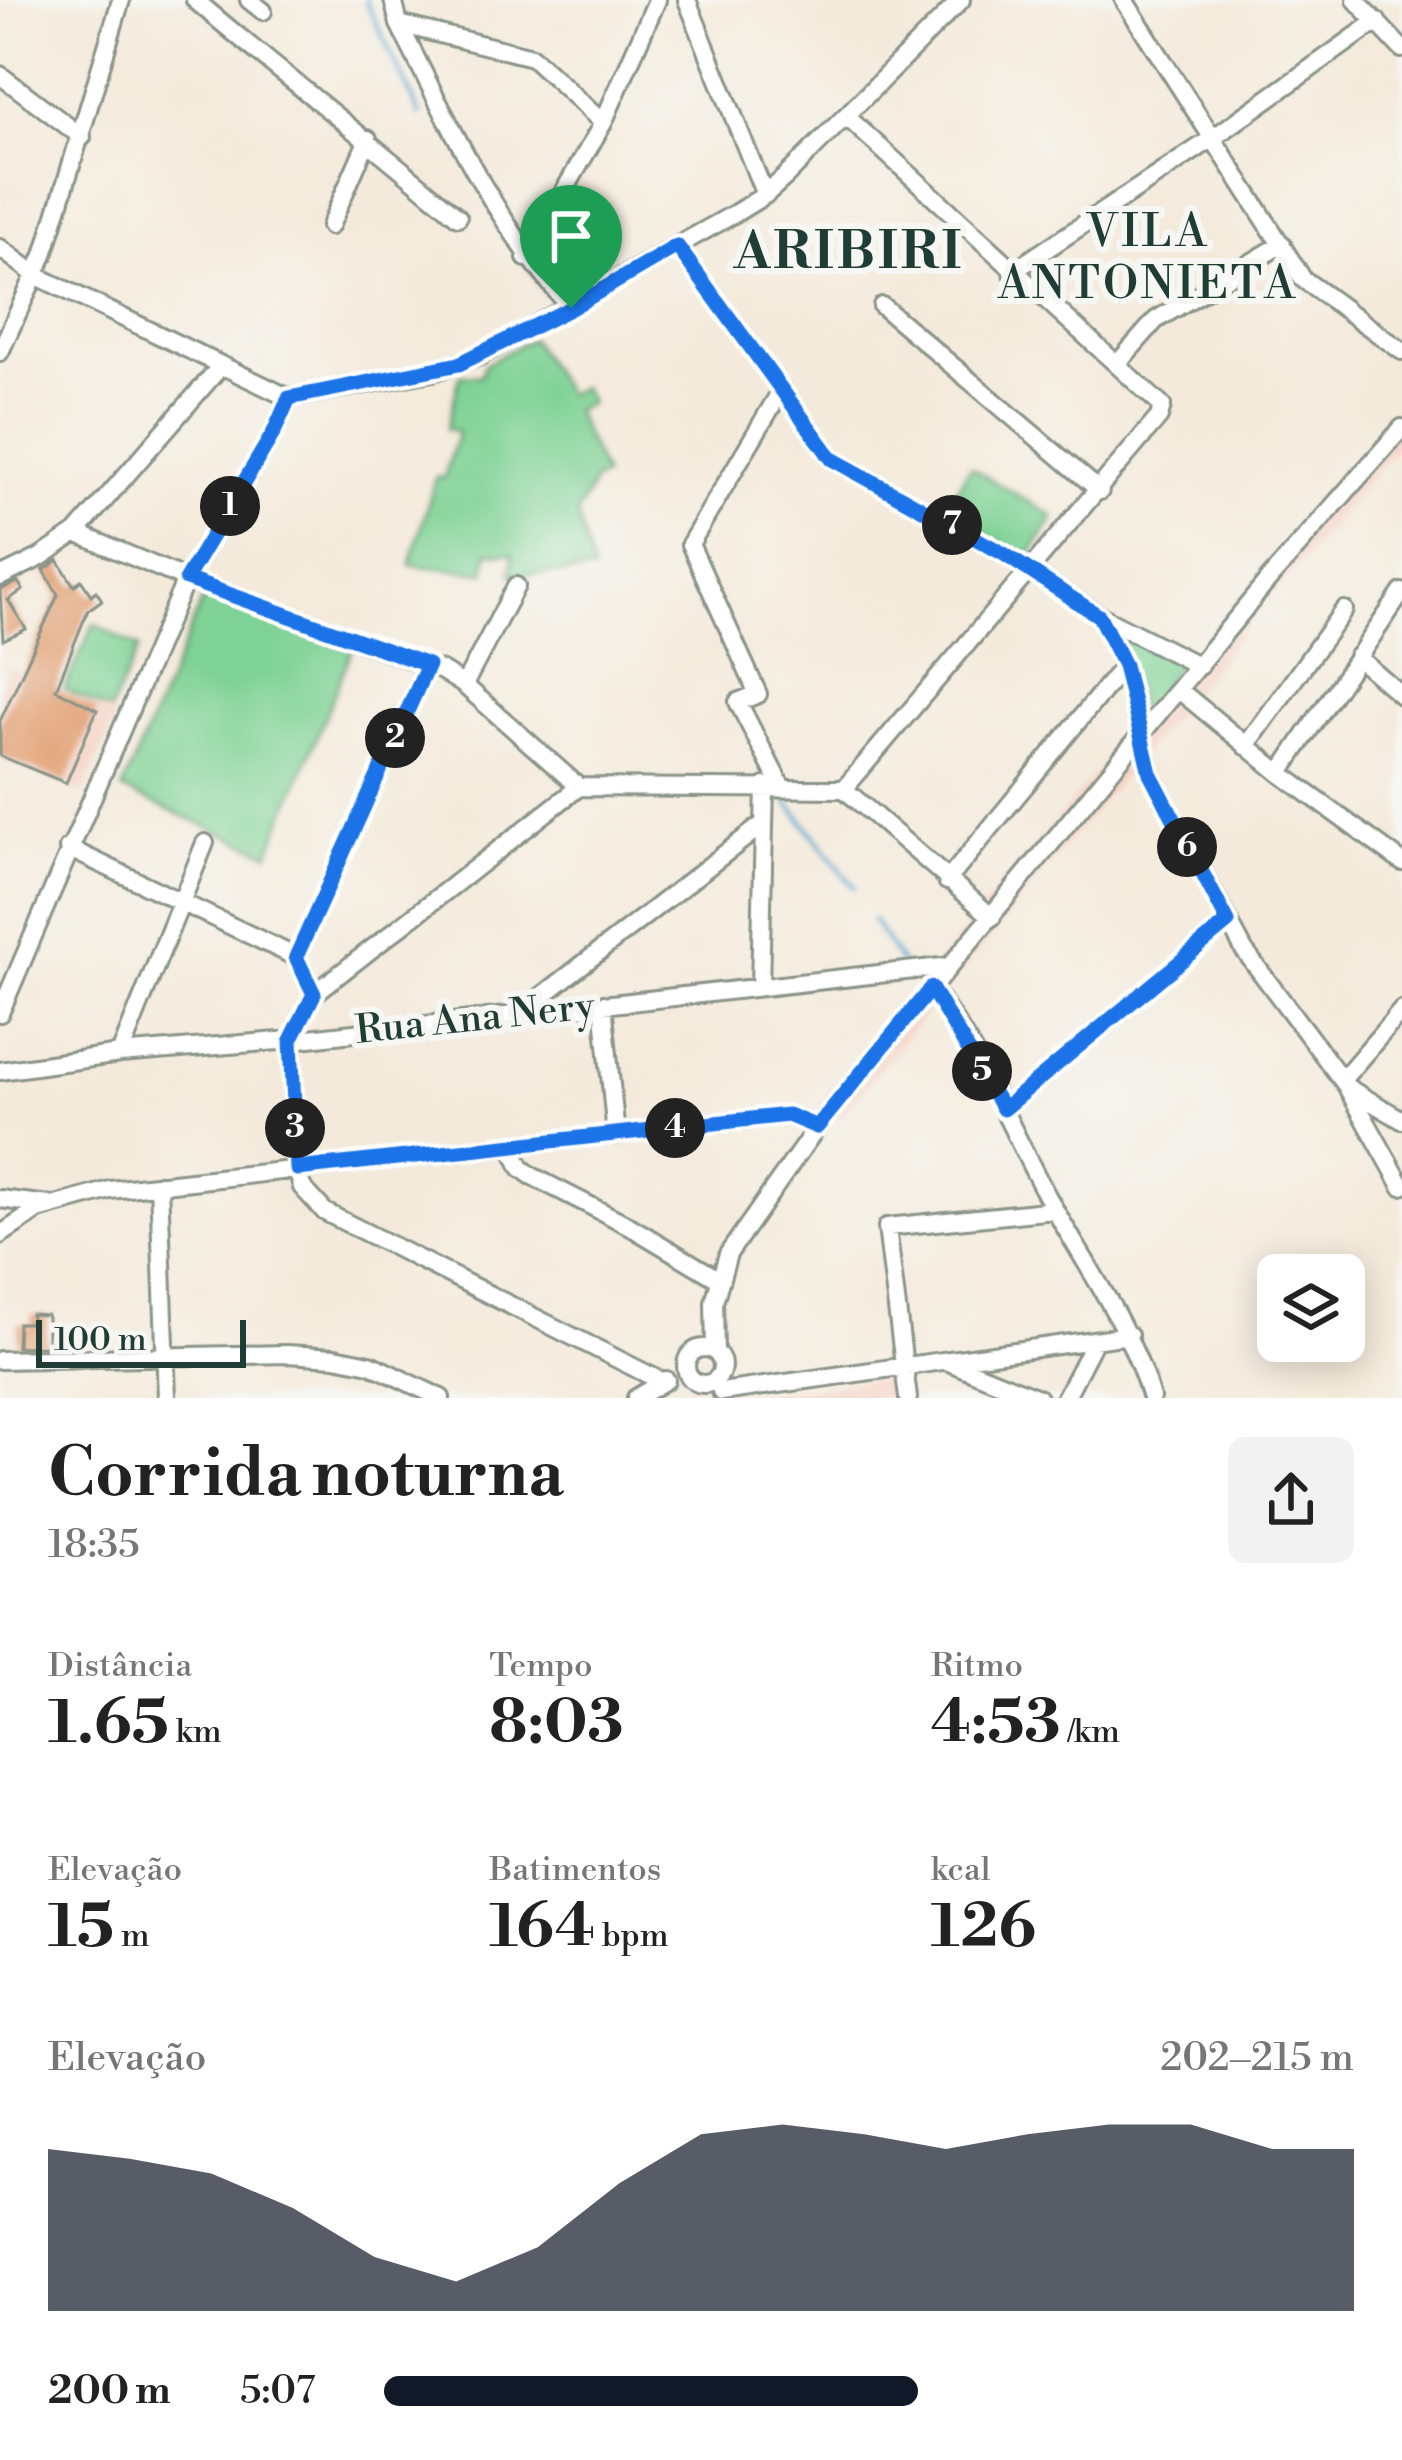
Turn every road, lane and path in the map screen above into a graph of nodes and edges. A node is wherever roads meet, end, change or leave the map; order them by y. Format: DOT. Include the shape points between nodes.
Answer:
graph roads {
  1 [pos="121,0"];
  2 [pos="195,0"];
  3 [pos="393,0"];
  4 [pos="657,0"];
  5 [pos="687,0"];
  6 [pos="961,0"];
  7 [pos="1124,0"];
  8 [pos="1356,0"];
  9 [pos="1377,21"];
  10 [pos="399,24"];
  11 [pos="1402,49"];
  12 [pos="0,76"];
  13 [pos="847,117"];
  14 [pos="603,122"];
  15 [pos="82,137"];
  16 [pos="1213,138"];
  17 [pos="368,139"];
  18 [pos="765,195"];
  19 [pos="458,218"];
  20 [pos="330,226"];
  21 [pos="1282,244"];
  22 [pos="677,246"];
  23 [pos="0,248"];
  24 [pos="526,258"];
  25 [pos="1012,272"];
  26 [pos="37,276"];
  27 [pos="882,306"];
  28 [pos="571,308"];
  29 [pos="1402,351"];
  30 [pos="0,352"];
  31 [pos="1118,363"];
  32 [pos="220,368"];
  33 [pos="782,389"];
  34 [pos="289,398"];
  35 [pos="1402,428"];
  36 [pos="1100,491"];
  37 [pos="76,533"];
  38 [pos="1031,571"];
  39 [pos="0,577"];
  40 [pos="186,579"];
  41 [pos="516,586"];
  42 [pos="1402,592"];
  43 [pos="1344,610"];
  44 [pos="1099,616"];
  45 [pos="1130,629"];
  46 [pos="1114,645"];
  47 [pos="1357,657"];
  48 [pos="428,665"];
  49 [pos="1124,665"];
  50 [pos="1199,666"];
  51 [pos="464,685"];
  52 [pos="1179,690"];
  53 [pos="1402,696"];
  54 [pos="1141,737"];
  55 [pos="1246,746"];
  56 [pos="1280,773"];
  57 [pos="773,786"];
  58 [pos="579,787"];
  59 [pos="844,788"];
  60 [pos="763,824"];
  61 [pos="206,842"];
  62 [pos="68,848"];
  63 [pos="1402,862"];
  64 [pos="946,881"];
  65 [pos="181,902"];
  66 [pos="992,917"];
  67 [pos="1228,922"];
  68 [pos="296,957"];
  69 [pos="950,966"];
  70 [pos="760,987"];
  71 [pos="931,988"];
  72 [pos="314,994"];
  73 [pos="604,1004"];
  74 [pos="1402,1010"];
  75 [pos="0,1013"];
  76 [pos="518,1015"];
  77 [pos="291,1040"];
  78 [pos="121,1054"];
  79 [pos="0,1071"];
  80 [pos="1345,1084"];
  81 [pos="1003,1109"];
  82 [pos="1402,1120"];
  83 [pos="817,1127"];
  84 [pos="616,1135"];
  85 [pos="511,1147"];
  86 [pos="297,1169"];
  87 [pos="159,1184"];
  88 [pos="1402,1186"];
  89 [pos="0,1199"];
  90 [pos="51,1206"];
  91 [pos="1055,1210"];
  92 [pos="0,1218"];
  93 [pos="0,1235"];
  94 [pos="0,1248"];
  95 [pos="718,1280"];
  96 [pos="712,1323"];
  97 [pos="1130,1335"];
  98 [pos="1094,1342"];
  99 [pos="715,1352"];
  100 [pos="691,1356"];
  101 [pos="165,1358"];
  102 [pos="0,1360"];
  103 [pos="943,1360"];
  104 [pos="905,1364"];
  105 [pos="692,1379"];
  106 [pos="663,1382"];
  107 [pos="718,1390"];
  108 [pos="167,1398"];
  109 [pos="441,1398"];
  110 [pos="636,1398"];
  111 [pos="908,1398"];
  112 [pos="1038,1398"];
  113 [pos="1065,1398"];
  114 [pos="1151,1398"];
  1 -- 15 [label="street"];
  2 -- 17 [label="street"];
  3 -- 10 [label="street"];
  4 -- 14 [label="street"];
  5 -- 18 [label="street"];
  6 -- 13 [label="street"];
  7 -- 16 [label="street"];
  8 -- 9 [label="street"];
  9 -- 11 [label="street"];
  9 -- 16 [label="street"];
  10 -- 14 [label="street" via="532,57"];
  10 -- 24 [label="street" via="473,174"];
  12 -- 15 [label="street"];
  13 -- 18 [label="street"];
  13 -- 25 [label="street"];
  14 -- 24 [label="street"];
  15 -- 26 [label="street"];
  16 -- 21 [label="street"];
  16 -- 25 [label="street"];
  17 -- 19 [label="street"];
  17 -- 20 [label="street"];
  18 -- 22 [label="street"];
  21 -- 29 [label="street" via="1303,279"];
  21 -- 31 [label="street" via="1156,320"];
  22 -- 28 [label="street"];
  22 -- 33 [label="street"];
  23 -- 26 [label="street"];
  24 -- 28 [label="street"];
  25 -- 31 [label="street"];
  26 -- 30 [label="street"];
  26 -- 32 [label="street"];
  27 -- 36 [label="street"];
  28 -- 34 [label="street" via="459,364"];
  31 -- 36 [label="street" via="1160,401 1159,417"];
  32 -- 34 [label="street"];
  32 -- 37 [label="street"];
  33 -- 38 [label="street" via="832,459"];
  33 -- 57 [label="street" via="690,544 758,694 738,702"];
  34 -- 40 [label="street"];
  35 -- 50 [label="street"];
  36 -- 38 [label="street"];
  37 -- 39 [label="street"];
  37 -- 40 [label="street"];
  38 -- 44 [label="street"];
  38 -- 59 [label="street"];
  40 -- 48 [label="street"];
  40 -- 62 [label="street"];
  41 -- 51 [label="street"];
  42 -- 47 [label="street"];
  43 -- 55 [label="street"];
  44 -- 45 [label="street"];
  44 -- 46 [label="street"];
  45 -- 46 [label="street" via="1118,632"];
  45 -- 50 [label="street"];
  46 -- 49 [label="street"];
  47 -- 53 [label="street"];
  47 -- 56 [label="street"];
  48 -- 51 [label="street"];
  48 -- 68 [label="street"];
  49 -- 54 [label="street"];
  49 -- 64 [label="street"];
  50 -- 52 [label="street"];
  51 -- 58 [label="street"];
  52 -- 54 [label="street"];
  52 -- 55 [label="street"];
  54 -- 66 [label="street"];
  54 -- 67 [label="street" via="1169,815"];
  55 -- 56 [label="street"];
  56 -- 63 [label="street"];
  57 -- 58 [label="street"];
  57 -- 59 [label="street"];
  57 -- 60 [label="street"];
  58 -- 72 [label="street"];
  59 -- 64 [label="street"];
  60 -- 70 [label="street"];
  60 -- 76 [label="street"];
  61 -- 65 [label="street"];
  62 -- 65 [label="street"];
  62 -- 75 [label="street"];
  64 -- 66 [label="street"];
  65 -- 68 [label="street"];
  65 -- 78 [label="street"];
  66 -- 69 [label="street"];
  67 -- 80 [label="street"];
  67 -- 81 [label="street"];
  68 -- 72 [label="street"];
  69 -- 70 [label="street, Rua Ana Nery"];
  69 -- 71 [label="street"];
  70 -- 73 [label="street, Rua Ana Nery"];
  71 -- 81 [label="street"];
  71 -- 83 [label="street"];
  72 -- 77 [label="street"];
  73 -- 76 [label="street, Rua Ana Nery"];
  73 -- 84 [label="street"];
  74 -- 80 [label="street"];
  76 -- 77 [label="street, Rua Ana Nery"];
  77 -- 78 [label="street, Rua Ana Nery"];
  77 -- 86 [label="street"];
  78 -- 79 [label="street, Rua Ana Nery"];
  80 -- 82 [label="street"];
  80 -- 88 [label="street"];
  81 -- 91 [label="street"];
  83 -- 84 [label="street" via="788,1115"];
  83 -- 95 [label="street" via="742,1229"];
  84 -- 85 [label="street"];
  85 -- 86 [label="street"];
  85 -- 95 [label="street" via="532,1176"];
  86 -- 87 [label="street"];
  86 -- 106 [label="street" via="325,1212"];
  87 -- 90 [label="street"];
  87 -- 101 [label="street"];
  89 -- 90 [label="street"];
  90 -- 92 [label="street"];
  90 -- 93 [label="street"];
  90 -- 94 [label="street"];
  91 -- 97 [label="street"];
  91 -- 104 [label="street" via="887,1227"];
  95 -- 96 [label="street"];
  96 -- 99 [label="street"];
  96 -- 100 [label="street"];
  97 -- 98 [label="street"];
  97 -- 114 [label="street"];
  98 -- 103 [label="street"];
  98 -- 113 [label="street"];
  99 -- 100 [label="street"];
  99 -- 107 [label="street"];
  100 -- 105 [label="street"];
  100 -- 106 [label="street"];
  101 -- 102 [label="street"];
  101 -- 108 [label="street"];
  101 -- 109 [label="street" via="335,1357 370,1364"];
  103 -- 104 [label="street"];
  103 -- 112 [label="street"];
  104 -- 107 [label="street"];
  104 -- 111 [label="street"];
  105 -- 106 [label="street"];
  105 -- 107 [label="street"];
  106 -- 110 [label="street"];
}
